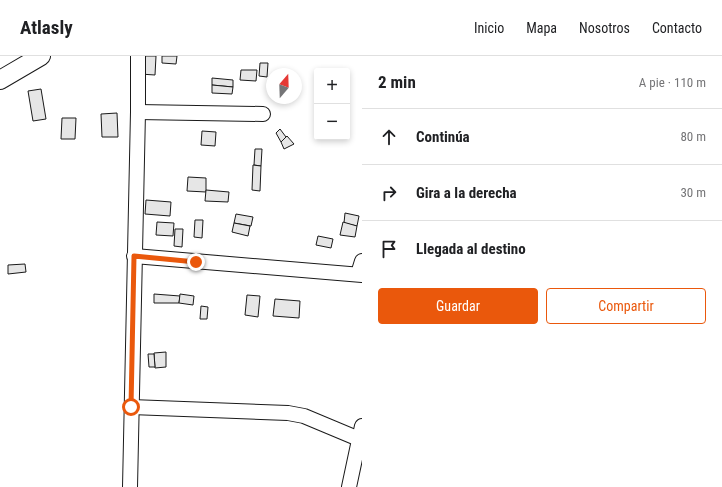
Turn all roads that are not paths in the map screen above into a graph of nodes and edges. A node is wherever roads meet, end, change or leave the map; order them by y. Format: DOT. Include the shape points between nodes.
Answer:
graph roads {
  1 [pos="41,56"];
  2 [pos="138,56"];
  3 [pos="0,80"];
  4 [pos="138,112"];
  5 [pos="263,114"];
  6 [pos="134,256"];
  7 [pos="361,270"];
  8 [pos="131,407"];
  9 [pos="360,432"];
  10 [pos="130,487"];
  11 [pos="349,487"];
  1 -- 3 [label="main road"];
  2 -- 4 [label="street"];
  4 -- 5 [label="street"];
  4 -- 6 [label="street"];
  6 -- 7 [label="street"];
  6 -- 8 [label="street"];
  8 -- 9 [label="street" via="288,413"];
  8 -- 10 [label="street"];
  9 -- 11 [label="street"];
}
